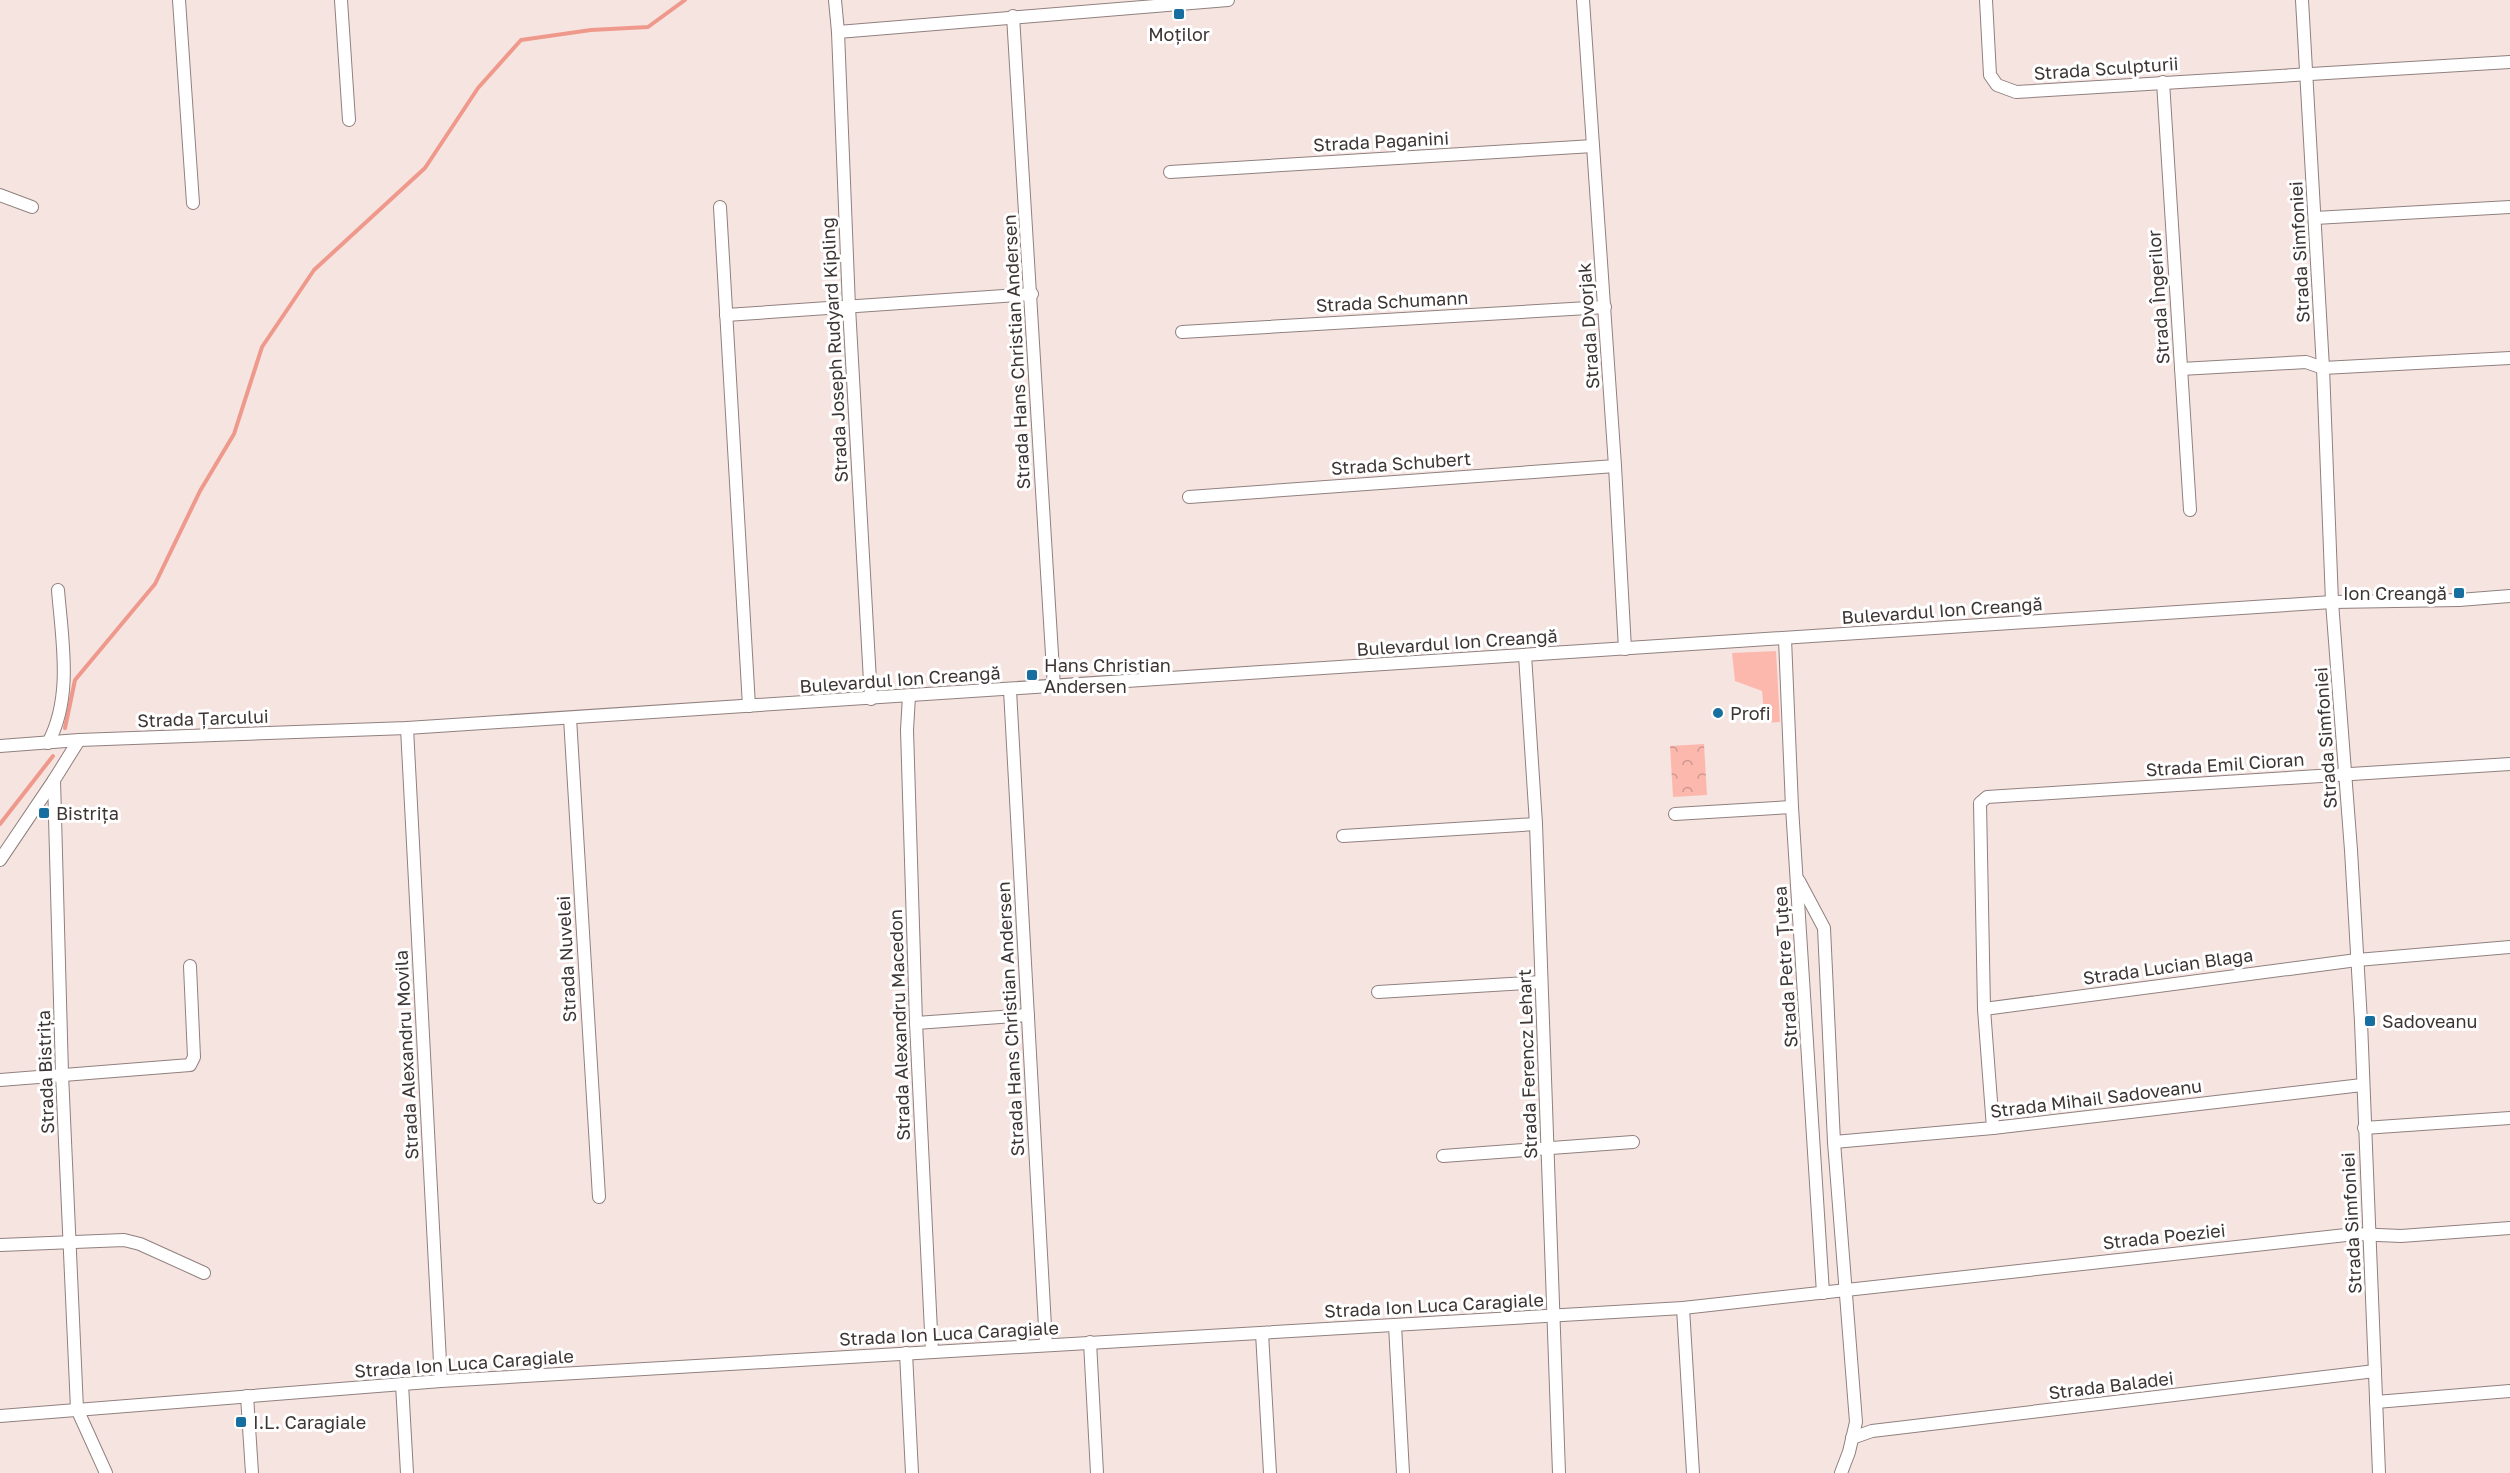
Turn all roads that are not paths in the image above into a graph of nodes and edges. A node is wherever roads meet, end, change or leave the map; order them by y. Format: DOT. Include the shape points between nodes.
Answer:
graph roads {
  1 [pos="179,0"];
  2 [pos="341,0"];
  3 [pos="835,0"];
  4 [pos="1228,0"];
  5 [pos="1583,0"];
  6 [pos="1986,0"];
  7 [pos="2302,0"];
  8 [pos="1200,1"];
  9 [pos="1071,6"];
  10 [pos="1013,16"];
  11 [pos="838,32"];
  12 [pos="2510,62"];
  13 [pos="2306,73"];
  14 [pos="2163,82"];
  15 [pos="350,120"];
  16 [pos="1593,146"];
  17 [pos="1170,172"];
  18 [pos="0,195"];
  19 [pos="193,203"];
  20 [pos="32,207"];
  21 [pos="720,207"];
  22 [pos="2510,207"];
  23 [pos="2315,218"];
  24 [pos="1032,294"];
  25 [pos="849,307"];
  26 [pos="1605,307"];
  27 [pos="726,315"];
  28 [pos="1182,332"];
  29 [pos="2510,358"];
  30 [pos="2323,368"];
  31 [pos="2181,369"];
  32 [pos="1615,466"];
  33 [pos="1189,497"];
  34 [pos="2190,510"];
  35 [pos="58,590"];
  36 [pos="2510,596"];
  37 [pos="2332,602"];
  38 [pos="1785,639"];
  39 [pos="1625,649"];
  40 [pos="1525,655"];
  41 [pos="1054,687"];
  42 [pos="1010,690"];
  43 [pos="909,696"];
  44 [pos="871,699"];
  45 [pos="749,706"];
  46 [pos="570,718"];
  47 [pos="407,728"];
  48 [pos="79,740"];
  49 [pos="48,743"];
  50 [pos="0,746"];
  51 [pos="2510,764"];
  52 [pos="2345,775"];
  53 [pos="54,780"];
  54 [pos="1792,807"];
  55 [pos="1675,814"];
  56 [pos="1536,824"];
  57 [pos="1343,837"];
  58 [pos="0,860"];
  59 [pos="1797,878"];
  60 [pos="2510,947"];
  61 [pos="2357,960"];
  62 [pos="190,966"];
  63 [pos="1541,982"];
  64 [pos="1378,992"];
  65 [pos="1984,1009"];
  66 [pos="1028,1015"];
  67 [pos="916,1023"];
  68 [pos="62,1074"];
  69 [pos="0,1080"];
  70 [pos="2362,1085"];
  71 [pos="2510,1118"];
  72 [pos="1833,1128"];
  73 [pos="1993,1128"];
  74 [pos="2364,1128"];
  75 [pos="1813,1129"];
  76 [pos="1633,1142"];
  77 [pos="1834,1142"];
  78 [pos="1548,1148"];
  79 [pos="1443,1156"];
  80 [pos="599,1197"];
  81 [pos="2510,1228"];
  82 [pos="2371,1235"];
  83 [pos="70,1243"];
  84 [pos="0,1245"];
  85 [pos="204,1273"];
  86 [pos="1845,1291"];
  87 [pos="1823,1293"];
  88 [pos="1683,1308"];
  89 [pos="1552,1316"];
  90 [pos="1395,1325"];
  91 [pos="1262,1333"];
  92 [pos="1090,1342"];
  93 [pos="1046,1345"];
  94 [pos="932,1352"];
  95 [pos="906,1353"];
  96 [pos="2375,1371"];
  97 [pos="441,1381"];
  98 [pos="402,1384"];
  99 [pos="2510,1391"];
  100 [pos="248,1396"];
  101 [pos="2376,1402"];
  102 [pos="77,1409"];
  103 [pos="0,1416"];
  104 [pos="1852,1438"];
  105 [pos="106,1473"];
  106 [pos="252,1473"];
  107 [pos="407,1473"];
  108 [pos="912,1473"];
  109 [pos="1097,1473"];
  110 [pos="1270,1473"];
  111 [pos="1402,1473"];
  112 [pos="1559,1473"];
  113 [pos="1693,1473"];
  114 [pos="1841,1473"];
  115 [pos="2379,1473"];
  1 -- 19 [label="street"];
  2 -- 15 [label="street"];
  3 -- 11 [label="street, Strada Joseph Rudyard Kipling"];
  4 -- 8 [label="street"];
  5 -- 16 [label="street, Strada Dvorjak"];
  6 -- 14 [label="street, Strada Sculpturii" via="1990,75 2005,90"];
  7 -- 13 [label="street, Strada Simfoniei"];
  8 -- 9 [label="street"];
  9 -- 10 [label="street"];
  10 -- 11 [label="street"];
  10 -- 24 [label="street, Strada Hans Christian Andersen"];
  11 -- 25 [label="street, Strada Joseph Rudyard Kipling"];
  12 -- 13 [label="street, Strada Sculpturii"];
  13 -- 14 [label="street, Strada Sculpturii"];
  13 -- 23 [label="street, Strada Simfoniei"];
  14 -- 31 [label="street, Strada Îngerilor"];
  16 -- 17 [label="street, Strada Paganini"];
  16 -- 26 [label="street, Strada Dvorjak"];
  18 -- 20 [label="street"];
  21 -- 27 [label="street"];
  22 -- 23 [label="street"];
  23 -- 30 [label="street, Strada Simfoniei"];
  24 -- 25 [label="street"];
  24 -- 41 [label="street, Strada Hans Christian Andersen"];
  25 -- 27 [label="street"];
  25 -- 44 [label="street, Strada Joseph Rudyard Kipling"];
  26 -- 28 [label="street, Strada Schumann"];
  26 -- 32 [label="street, Strada Dvorjak"];
  27 -- 45 [label="street"];
  29 -- 30 [label="street"];
  30 -- 31 [label="street" via="2306,362"];
  30 -- 37 [label="street, Strada Simfoniei"];
  31 -- 34 [label="street, Strada Îngerilor"];
  32 -- 33 [label="street, Strada Schubert"];
  32 -- 39 [label="street, Strada Dvorjak"];
  35 -- 49 [label="street" via="63,691 57,727"];
  36 -- 37 [label="street, Bulevardul Ion Creangă"];
  37 -- 38 [label="street, Bulevardul Ion Creangă"];
  37 -- 52 [label="street, Strada Simfoniei"];
  38 -- 39 [label="street, Bulevardul Ion Creangă"];
  38 -- 54 [label="street, Strada Petre Țuțea"];
  39 -- 40 [label="street, Bulevardul Ion Creangă"];
  40 -- 41 [label="street, Bulevardul Ion Creangă"];
  40 -- 56 [label="street, Strada Ferencz Lehart"];
  41 -- 42 [label="street, Bulevardul Ion Creangă"];
  42 -- 43 [label="street, Bulevardul Ion Creangă"];
  42 -- 66 [label="street, Strada Hans Christian Andersen"];
  43 -- 44 [label="street, Bulevardul Ion Creangă"];
  43 -- 67 [label="street, Strada Alexandru Macedon"];
  44 -- 45 [label="street, Bulevardul Ion Creangă"];
  45 -- 46 [label="street, Bulevardul Ion Creangă"];
  46 -- 47 [label="street, Bulevardul Ion Creangă"];
  46 -- 80 [label="street, Strada Nuvelei"];
  47 -- 48 [label="street, Strada Țarcului"];
  47 -- 97 [label="street, Strada Alexandru Movila"];
  48 -- 49 [label="street, Strada Țarcului"];
  48 -- 53 [label="street"];
  49 -- 50 [label="street, Strada Țarcului"];
  51 -- 52 [label="street, Strada Emil Cioran"];
  52 -- 61 [label="street, Strada Simfoniei"];
  52 -- 65 [label="street, Strada Emil Cioran" via="1987,797 1980,803"];
  53 -- 58 [label="street"];
  53 -- 68 [label="street, Strada Bistrița"];
  54 -- 55 [label="street"];
  54 -- 59 [label="street, Strada Petre Țuțea"];
  56 -- 57 [label="street"];
  56 -- 63 [label="street, Strada Ferencz Lehart"];
  59 -- 72 [label="street" via="1824,928"];
  59 -- 75 [label="street, Strada Petre Țuțea"];
  60 -- 61 [label="street, Strada Lucian Blaga"];
  61 -- 65 [label="street, Strada Lucian Blaga"];
  61 -- 70 [label="street, Strada Simfoniei"];
  62 -- 68 [label="street" via="194,1057 190,1065"];
  63 -- 64 [label="street"];
  63 -- 78 [label="street, Strada Ferencz Lehart"];
  65 -- 73 [label="street"];
  66 -- 67 [label="street"];
  66 -- 93 [label="street, Strada Hans Christian Andersen"];
  67 -- 94 [label="street, Strada Alexandru Macedon"];
  68 -- 69 [label="street"];
  68 -- 83 [label="street, Strada Bistrița"];
  70 -- 73 [label="street, Strada Mihail Sadoveanu"];
  70 -- 74 [label="street, Strada Simfoniei"];
  71 -- 74 [label="street"];
  72 -- 75 [label="street"];
  72 -- 77 [label="street"];
  73 -- 77 [label="street, Strada Mihail Sadoveanu"];
  74 -- 82 [label="street, Strada Simfoniei"];
  75 -- 87 [label="street, Strada Petre Țuțea"];
  76 -- 78 [label="street"];
  77 -- 86 [label="street"];
  78 -- 79 [label="street"];
  78 -- 89 [label="street, Strada Ferencz Lehart"];
  81 -- 82 [label="street, Strada Poeziei"];
  82 -- 86 [label="street, Strada Poeziei"];
  82 -- 96 [label="street, Strada Simfoniei"];
  83 -- 84 [label="street"];
  83 -- 85 [label="street" via="124,1240"];
  83 -- 102 [label="street, Strada Bistrița"];
  86 -- 87 [label="street, Strada Poeziei"];
  86 -- 104 [label="street" via="1856,1422"];
  87 -- 88 [label="street, Strada Ion Luca Caragiale"];
  88 -- 89 [label="street, Strada Ion Luca Caragiale"];
  88 -- 113 [label="street"];
  89 -- 90 [label="street, Strada Ion Luca Caragiale"];
  89 -- 112 [label="street, Strada Ferencz Lehart"];
  90 -- 91 [label="street, Strada Ion Luca Caragiale"];
  90 -- 111 [label="street"];
  91 -- 92 [label="street, Strada Ion Luca Caragiale"];
  91 -- 110 [label="street"];
  92 -- 93 [label="street, Strada Ion Luca Caragiale"];
  92 -- 109 [label="street"];
  93 -- 94 [label="street, Strada Ion Luca Caragiale"];
  94 -- 95 [label="street, Strada Ion Luca Caragiale"];
  95 -- 97 [label="street, Strada Ion Luca Caragiale"];
  95 -- 108 [label="street"];
  96 -- 101 [label="street, Strada Simfoniei"];
  96 -- 104 [label="street, Strada Baladei" via="1872,1431"];
  97 -- 98 [label="street, Strada Ion Luca Caragiale"];
  98 -- 100 [label="street, Strada Ion Luca Caragiale"];
  98 -- 107 [label="street"];
  99 -- 101 [label="street"];
  100 -- 102 [label="street, Strada Ion Luca Caragiale"];
  100 -- 106 [label="street"];
  101 -- 115 [label="street, Strada Simfoniei"];
  102 -- 103 [label="street, Strada Ion Luca Caragiale"];
  102 -- 105 [label="street"];
  104 -- 114 [label="street"];
}
